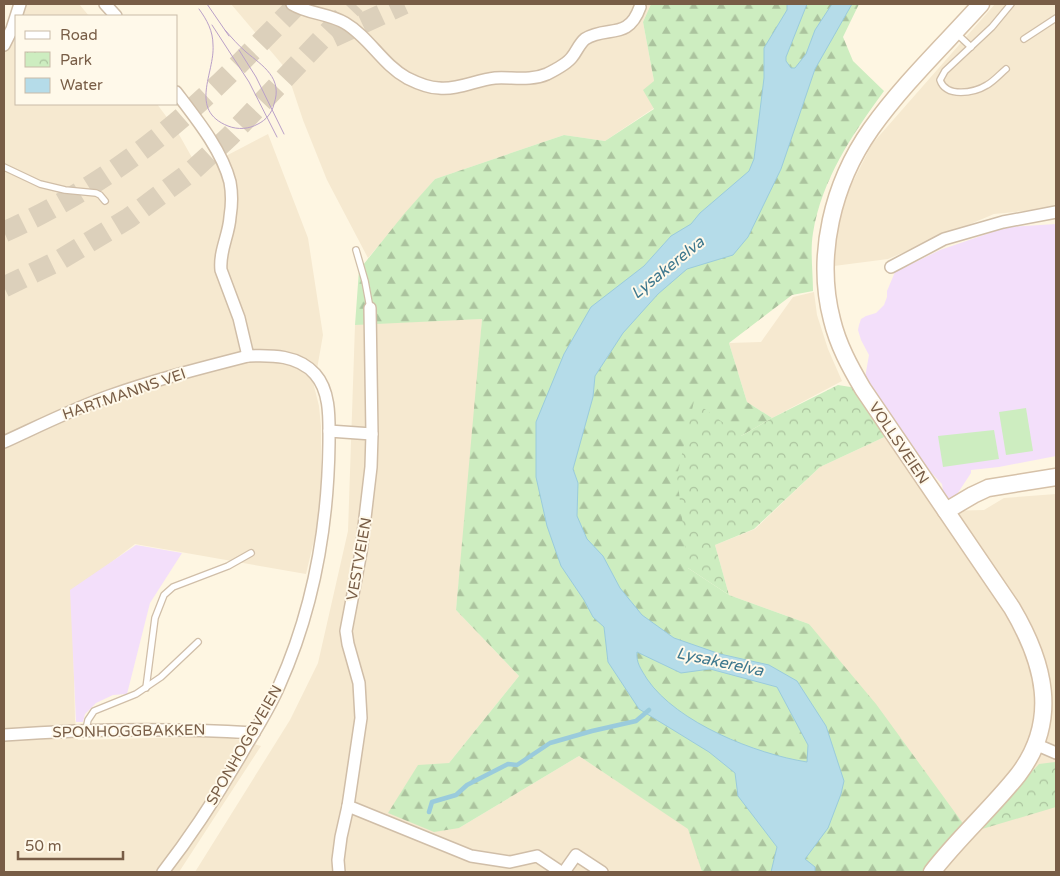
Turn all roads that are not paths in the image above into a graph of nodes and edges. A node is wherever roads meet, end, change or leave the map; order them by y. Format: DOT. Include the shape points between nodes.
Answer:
graph roads {
  1 [pos="105,4"];
  2 [pos="292,4"];
  3 [pos="982,4"];
  4 [pos="1011,4"];
  5 [pos="640,7"];
  6 [pos="15,15"];
  7 [pos="115,15"];
  8 [pos="1056,18"];
  9 [pos="8,31"];
  10 [pos="956,32"];
  11 [pos="1024,40"];
  12 [pos="4,45"];
  13 [pos="972,46"];
  14 [pos="1006,69"];
  15 [pos="178,95"];
  16 [pos="4,168"];
  17 [pos="105,201"];
  18 [pos="1056,212"];
  19 [pos="356,250"];
  20 [pos="891,267"];
  21 [pos="370,308"];
  22 [pos="248,356"];
  23 [pos="329,431"];
  24 [pos="372,434"];
  25 [pos="4,442"];
  26 [pos="1056,477"];
  27 [pos="946,511"];
  28 [pos="251,553"];
  29 [pos="198,642"];
  30 [pos="146,688"];
  31 [pos="86,730"];
  32 [pos="254,733"];
  33 [pos="4,735"];
  34 [pos="1035,744"];
  35 [pos="1056,753"];
  36 [pos="348,806"];
  37 [pos="163,872"];
  38 [pos="339,872"];
  39 [pos="563,872"];
  40 [pos="602,872"];
  41 [pos="932,872"];
  1 -- 7 [label="street"];
  2 -- 5 [label="street" via="345,23 407,78 426,86 449,88 492,78 546,74 569,61 588,38 626,28"];
  3 -- 10 [label="main road, VOLLSVEIEN"];
  4 -- 13 [label="lane"];
  6 -- 9 [label="street"];
  8 -- 11 [label="lane"];
  9 -- 12 [label="street"];
  10 -- 13 [label="lane"];
  10 -- 27 [label="main road, VOLLSVEIEN" via="889,107 861,145 833,212 825,269 832,322 852,371"];
  13 -- 14 [label="lane" via="941,76 941,85 960,93 987,85"];
  15 -- 22 [label="street" via="214,148 229,181 232,204 221,254 221,270 239,318"];
  16 -- 17 [label="lane" via="40,184 96,193"];
  18 -- 20 [label="street" via="1002,222 944,239"];
  19 -- 21 [label="lane"];
  21 -- 24 [label="street, VESTVEIEN"];
  22 -- 23 [label="street, SPONHOGGVEIEN" via="282,357 309,368 322,383 326,394"];
  22 -- 25 [label="street, HARTMANNS VEI" via="108,396"];
  23 -- 24 [label="street"];
  23 -- 32 [label="street, SPONHOGGVEIEN" via="326,513 316,575 280,684"];
  24 -- 36 [label="street, VESTVEIEN" via="366,516 346,631 361,698 359,738"];
  26 -- 27 [label="main road" via="988,488"];
  27 -- 34 [label="main road, VOLLSVEIEN" via="1012,608 1033,646 1044,696 1042,721"];
  28 -- 30 [label="lane" via="228,566 174,587 164,595 155,618"];
  29 -- 30 [label="lane"];
  30 -- 31 [label="lane" via="94,711"];
  31 -- 32 [label="street, SPONHOGGBAKKEN"];
  31 -- 33 [label="street, SPONHOGGBAKKEN"];
  32 -- 37 [label="street, SPONHOGGVEIEN" via="222,788"];
  34 -- 35 [label="street"];
  34 -- 41 [label="main road, VOLLSVEIEN" via="1019,774"];
  36 -- 38 [label="street, VESTVEIEN" via="340,844"];
  36 -- 39 [label="street" via="471,856 510,862 537,856"];
  39 -- 40 [label="street" via="576,855"];
}
